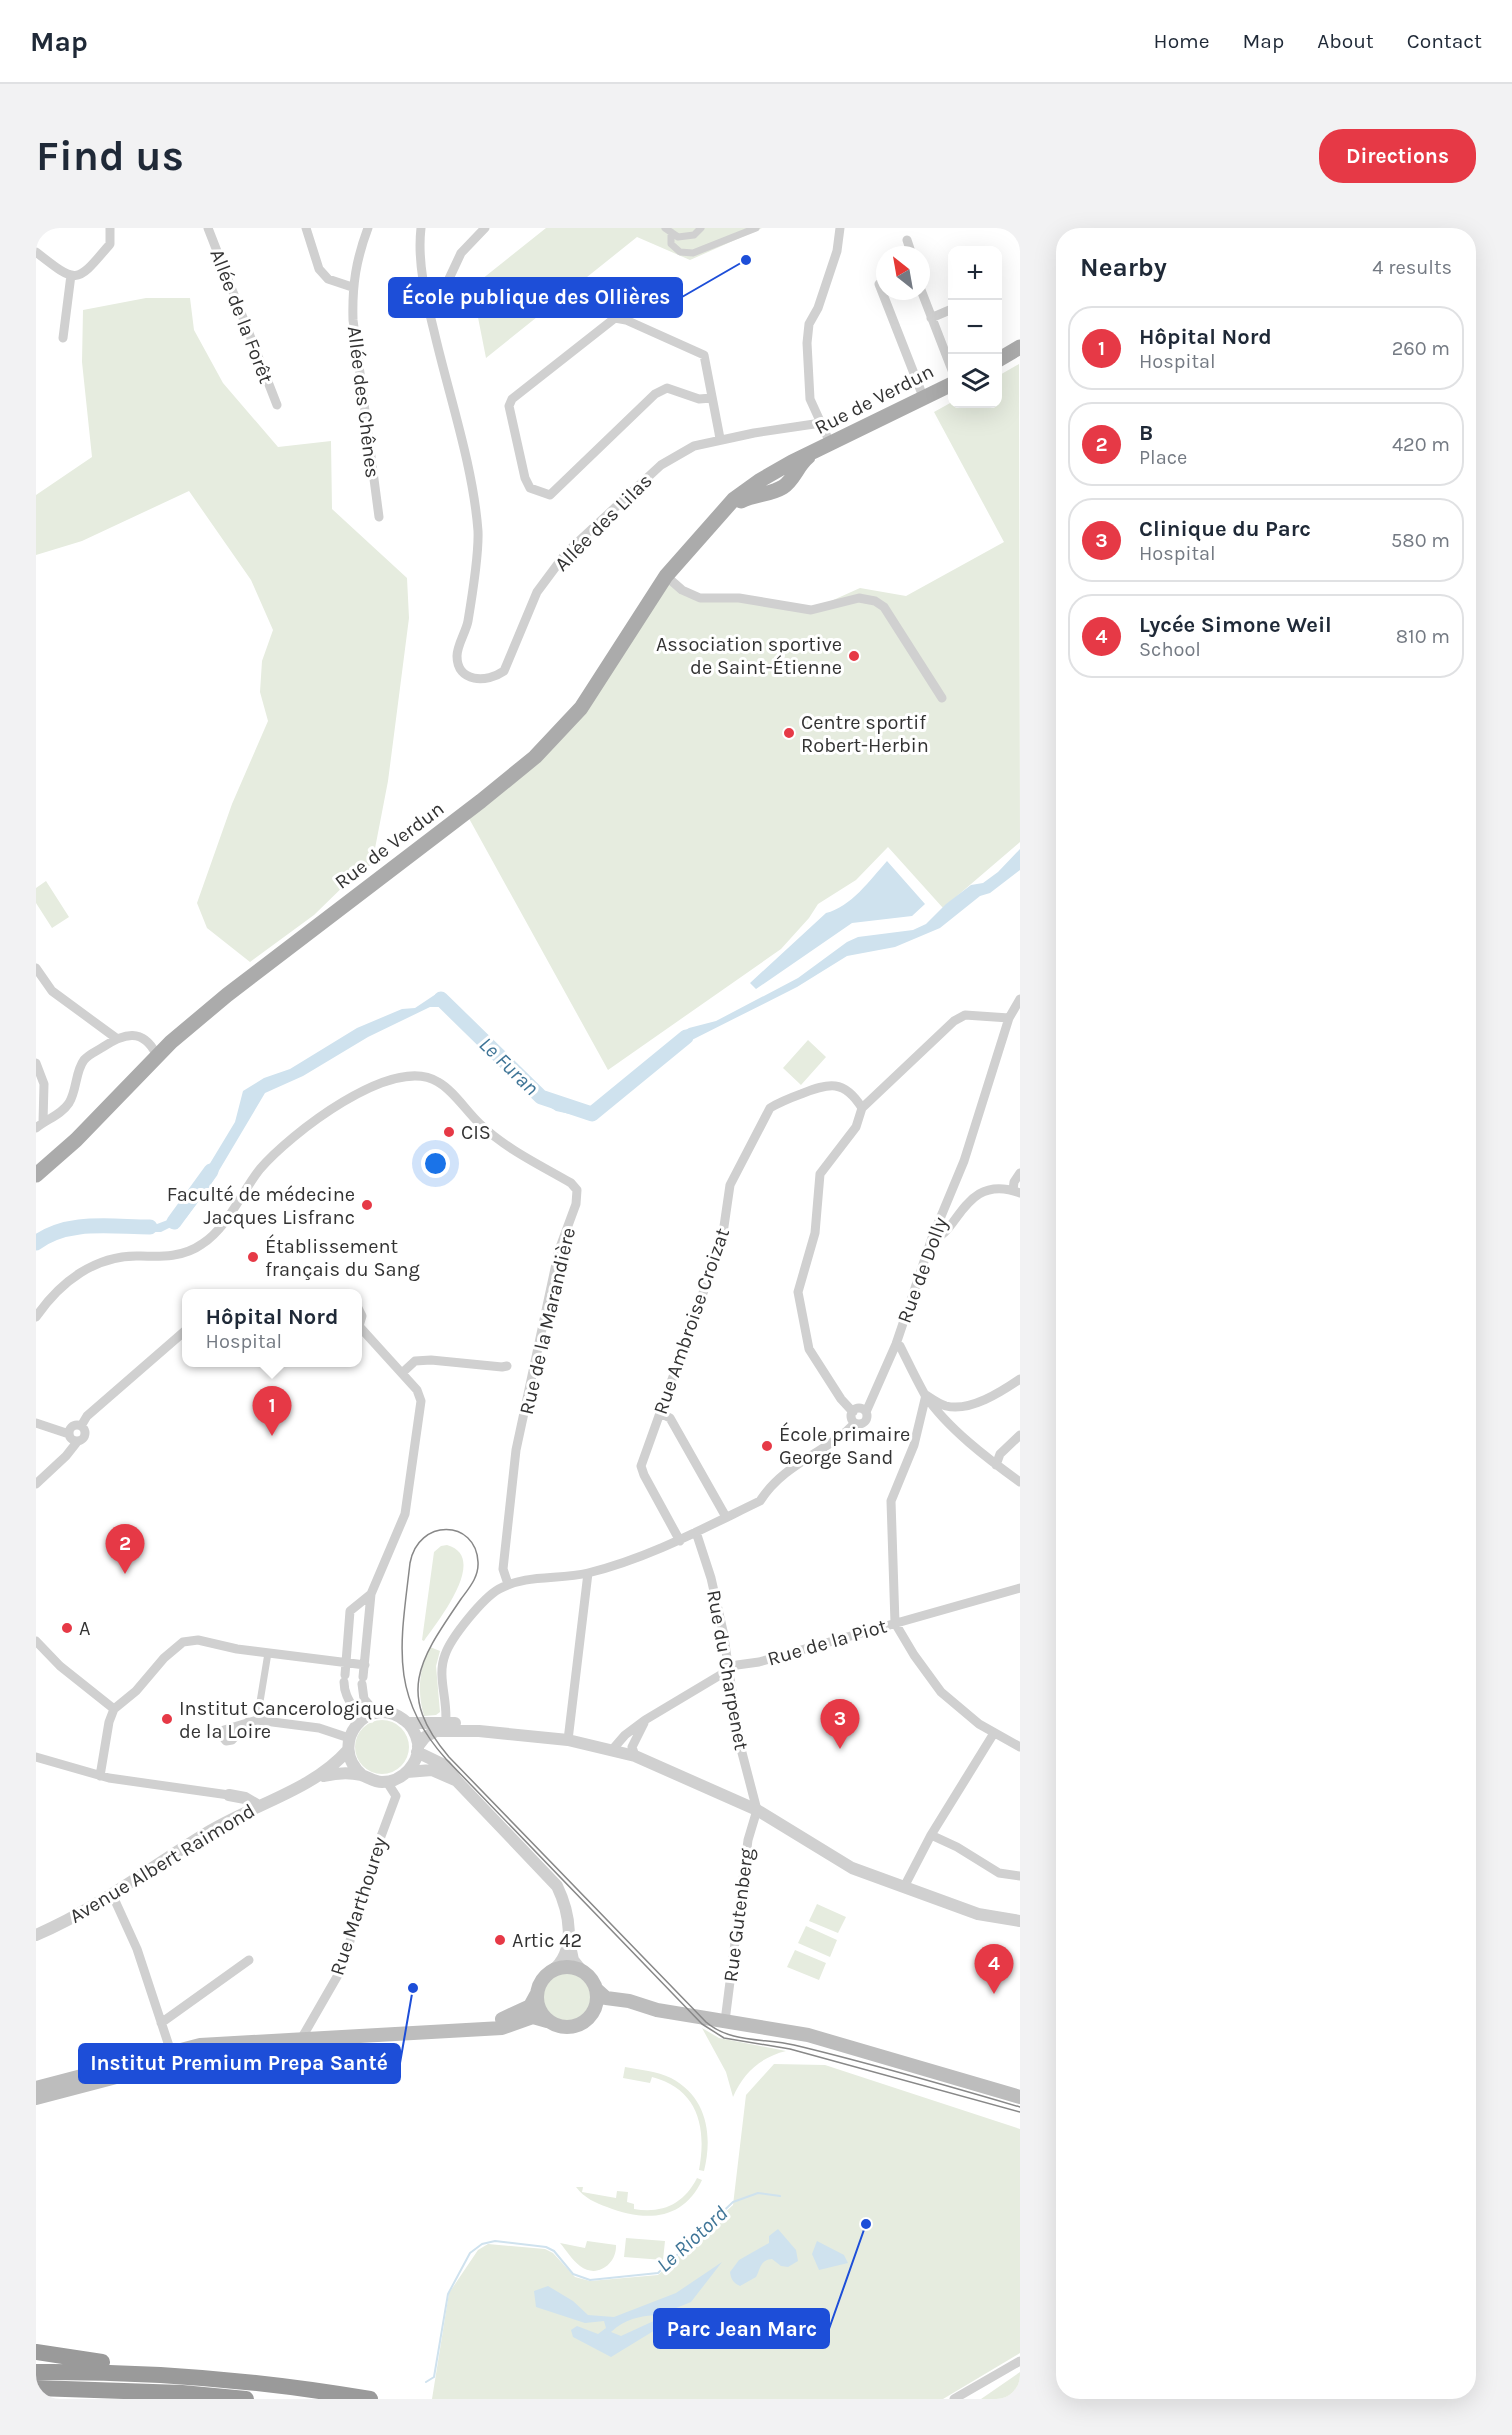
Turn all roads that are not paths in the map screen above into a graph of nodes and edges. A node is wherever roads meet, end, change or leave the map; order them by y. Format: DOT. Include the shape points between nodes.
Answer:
graph roads {
  1 [pos="110,228"];
  2 [pos="208,228"];
  3 [pos="306,228"];
  4 [pos="368,228"];
  5 [pos="421,228"];
  6 [pos="485,228"];
  7 [pos="701,228"];
  8 [pos="756,228"];
  9 [pos="840,228"];
  10 [pos="668,230"];
  11 [pos="744,230"];
  12 [pos="907,240"];
  13 [pos="909,246"];
  14 [pos="36,252"];
  15 [pos="71,275"];
  16 [pos="352,287"];
  17 [pos="885,300"];
  18 [pos="925,300"];
  19 [pos="428,306"];
  20 [pos="948,311"];
  21 [pos="931,318"];
  22 [pos="63,338"];
  23 [pos="1020,347"];
  24 [pos="1002,358"];
  25 [pos="948,360"];
  26 [pos="948,386"];
  27 [pos="712,398"];
  28 [pos="924,399"];
  29 [pos="277,405"];
  30 [pos="821,423"];
  31 [pos="720,439"];
  32 [pos="831,445"];
  33 [pos="379,518"];
  34 [pos="666,576"];
  35 [pos="942,698"];
  36 [pos="36,968"];
  37 [pos="1020,999"];
  38 [pos="1009,1018"];
  39 [pos="116,1038"];
  40 [pos="156,1054"];
  41 [pos="36,1063"];
  42 [pos="862,1108"];
  43 [pos="40,1125"];
  44 [pos="1020,1173"];
  45 [pos="36,1174"];
  46 [pos="1016,1192"];
  47 [pos="932,1238"];
  48 [pos="36,1317"];
  49 [pos="362,1330"];
  50 [pos="182,1333"];
  51 [pos="896,1344"];
  52 [pos="507,1366"];
  53 [pos="402,1373"];
  54 [pos="1020,1379"];
  55 [pos="926,1395"];
  56 [pos="854,1412"];
  57 [pos="866,1412"];
  58 [pos="660,1413"];
  59 [pos="855,1423"];
  60 [pos="36,1424"];
  61 [pos="81,1426"];
  62 [pos="69,1434"];
  63 [pos="1020,1435"];
  64 [pos="77,1442"];
  65 [pos="996,1465"];
  66 [pos="1020,1482"];
  67 [pos="36,1484"];
  68 [pos="726,1517"];
  69 [pos="696,1532"];
  70 [pos="680,1541"];
  71 [pos="588,1573"];
  72 [pos="508,1584"];
  73 [pos="1020,1588"];
  74 [pos="371,1594"];
  75 [pos="895,1623"];
  76 [pos="36,1641"];
  77 [pos="268,1653"];
  78 [pos="346,1662"];
  79 [pos="365,1665"];
  80 [pos="729,1670"];
  81 [pos="114,1709"];
  82 [pos="376,1713"];
  83 [pos="645,1720"];
  84 [pos="252,1721"];
  85 [pos="360,1721"];
  86 [pos="408,1723"];
  87 [pos="445,1726"];
  88 [pos="994,1734"];
  89 [pos="568,1740"];
  90 [pos="349,1744"];
  91 [pos="1020,1747"];
  92 [pos="418,1749"];
  93 [pos="612,1750"];
  94 [pos="635,1756"];
  95 [pos="36,1757"];
  96 [pos="362,1775"];
  97 [pos="100,1776"];
  98 [pos="320,1776"];
  99 [pos="397,1777"];
  100 [pos="457,1781"];
  101 [pos="229,1795"];
  102 [pos="257,1805"];
  103 [pos="757,1810"];
  104 [pos="931,1834"];
  105 [pos="1020,1876"];
  106 [pos="904,1887"];
  107 [pos="112,1894"];
  108 [pos="1020,1921"];
  109 [pos="36,1935"];
  110 [pos="568,1939"];
  111 [pos="249,1960"];
  112 [pos="581,1970"];
  113 [pos="552,1971"];
  114 [pos="596,1989"];
  115 [pos="536,1995"];
  116 [pos="657,2010"];
  117 [pos="591,2015"];
  118 [pos="547,2020"];
  119 [pos="724,2021"];
  120 [pos="161,2023"];
  121 [pos="481,2029"];
  122 [pos="300,2041"];
  123 [pos="227,2044"];
  124 [pos="171,2052"];
  125 [pos="36,2088"];
  126 [pos="1020,2097"];
  127 [pos="36,2100"];
  128 [pos="36,2352"];
  129 [pos="1020,2361"];
  130 [pos="36,2372"];
  131 [pos="130,2373"];
  132 [pos="36,2388"];
  133 [pos="182,2393"];
  134 [pos="158,2399"];
  135 [pos="246,2399"];
  136 [pos="370,2399"];
  137 [pos="954,2399"];
  1 -- 15 [label="street" via="111,244 85,273"];
  2 -- 29 [label="street, Allée de la Forêt"];
  3 -- 16 [label="street" via="319,268 328,279"];
  4 -- 16 [label="street, Allée des Chênes"];
  5 -- 19 [label="street, Allée des Lilas"];
  6 -- 19 [label="street" via="461,253 440,298"];
  7 -- 10 [label="street" via="694,235 678,237"];
  8 -- 11 [label="street"];
  9 -- 30 [label="street" via="837,251 809,324 807,343 810,399"];
  10 -- 11 [label="street" via="671,244 680,252 693,253"];
  12 -- 13 [label="street"];
  14 -- 15 [label="street" via="64,274"];
  15 -- 22 [label="street"];
  16 -- 33 [label="street, Allée des Chênes"];
  17 -- 28 [label="street"];
  18 -- 21 [label="street"];
  19 -- 31 [label="street, Allée des Lilas" via="468,469 478,533 467,623 456,655 461,671 472,679 485,680 504,671 537,592 566,553 661,465 694,446"];
  20 -- 21 [label="street"];
  21 -- 25 [label="street"];
  23 -- 24 [label="main road"];
  26 -- 28 [label="main road, Rue de Verdun"];
  27 -- 27 [label="street" via="704,355 615,318 508,406 525,478 530,488 550,495 655,394 667,388 699,399"];
  27 -- 31 [label="street"];
  28 -- 32 [label="main road, Rue de Verdun"];
  30 -- 31 [label="street, Allée des Lilas"];
  30 -- 32 [label="street"];
  32 -- 34 [label="main road, Rue de Verdun" via="792,462 734,499"];
  34 -- 35 [label="street" via="682,590 700,598 739,598 811,610 859,598 876,601 884,607"];
  34 -- 40 [label="main road, Rue de Verdun" via="581,708 535,758"];
  36 -- 39 [label="street" via="52,991"];
  37 -- 38 [label="street, Rue de Dolly"];
  38 -- 42 [label="street" via="965,1015 954,1021"];
  38 -- 47 [label="street, Rue de Dolly" via="964,1161"];
  39 -- 40 [label="street" via="137,1036 147,1040"];
  39 -- 43 [label="street" via="85,1058 70,1102"];
  40 -- 45 [label="main road, Rue de Verdun" via="76,1140"];
  41 -- 43 [label="street" via="44,1084"];
  42 -- 56 [label="street" via="856,1127 820,1174 815,1233 798,1292 809,1349 841,1400"];
  42 -- 58 [label="street, Rue Ambroise Croizat" via="854,1095 827,1084 770,1108 730,1185 722,1240"];
  44 -- 46 [label="street" via="1014,1182"];
  46 -- 47 [label="street" via="983,1192 967,1201 944,1233"];
  47 -- 51 [label="street, Rue de Dolly"];
  48 -- 72 [label="street, Rue de la Marandière" via="70,1278 88,1268 114,1259 181,1254 203,1244 221,1226 261,1169 317,1117 397,1078 420,1075 439,1082 481,1125 578,1190 560,1250 516,1450 503,1569"];
  49 -- 53 [label="street"];
  50 -- 61 [label="street" via="87,1416"];
  51 -- 55 [label="street, Rue de Dolly"];
  51 -- 57 [label="street"];
  52 -- 53 [label="street" via="430,1359 415,1361"];
  53 -- 74 [label="street" via="421,1401 405,1514"];
  54 -- 55 [label="street" via="961,1408 945,1406"];
  55 -- 65 [label="street, Rue de Dolly" via="944,1418"];
  55 -- 75 [label="street" via="914,1445 891,1501"];
  56 -- 57 [label="street"];
  56 -- 59 [label="street"];
  57 -- 59 [label="street" via="864,1422"];
  58 -- 68 [label="street" via="670,1418"];
  58 -- 70 [label="street, Rue Ambroise Croizat" via="641,1466"];
  59 -- 68 [label="street" via="799,1462 760,1501"];
  60 -- 62 [label="street"];
  61 -- 62 [label="street" via="73,1426"];
  61 -- 64 [label="street" via="86,1434"];
  62 -- 64 [label="street"];
  63 -- 65 [label="street" via="1000,1454"];
  64 -- 67 [label="street"];
  65 -- 66 [label="street, Rue de Dolly"];
  68 -- 69 [label="street"];
  69 -- 70 [label="street"];
  69 -- 80 [label="street, Rue du Charpenet" via="714,1588"];
  70 -- 71 [label="street"];
  71 -- 72 [label="street"];
  71 -- 89 [label="street"];
  72 -- 87 [label="street" via="486,1599 445,1654"];
  73 -- 75 [label="street, Rue de la Piot"];
  74 -- 78 [label="street" via="350,1611"];
  74 -- 79 [label="street"];
  75 -- 80 [label="street, Rue de la Piot"];
  75 -- 88 [label="street" via="941,1692"];
  76 -- 81 [label="street" via="60,1666"];
  77 -- 78 [label="street"];
  77 -- 81 [label="street" via="198,1640 183,1642"];
  77 -- 84 [label="street"];
  78 -- 79 [label="street"];
  78 -- 85 [label="street" via="345,1694"];
  79 -- 82 [label="street" via="364,1699"];
  80 -- 83 [label="street, Rue de la Piot"];
  80 -- 103 [label="street, Rue du Charpenet" via="740,1746"];
  81 -- 97 [label="street"];
  82 -- 85 [label="street"];
  82 -- 86 [label="street" via="394,1714"];
  83 -- 93 [label="street, Rue de la Piot"];
  83 -- 94 [label="street" via="632,1747"];
  84 -- 90 [label="street" via="320,1728"];
  85 -- 90 [label="street"];
  86 -- 87 [label="street"];
  86 -- 92 [label="street"];
  87 -- 89 [label="street"];
  87 -- 92 [label="street" via="427,1735"];
  88 -- 91 [label="street"];
  88 -- 104 [label="street"];
  89 -- 93 [label="street"];
  90 -- 96 [label="street" via="352,1764"];
  90 -- 98 [label="street, Avenue Albert Raimond"];
  92 -- 99 [label="street" via="414,1764"];
  92 -- 100 [label="street" via="443,1764"];
  93 -- 94 [label="street"];
  94 -- 103 [label="street"];
  95 -- 97 [label="street"];
  96 -- 98 [label="street, Avenue Albert Raimond"];
  96 -- 99 [label="street" via="371,1780"];
  97 -- 101 [label="street"];
  98 -- 102 [label="street, Avenue Albert Raimond"];
  99 -- 100 [label="street" via="432,1770"];
  99 -- 122 [label="street, Rue Marthourey" via="394,1801 342,1968"];
  100 -- 110 [label="street" via="557,1886 566,1904"];
  101 -- 102 [label="street"];
  102 -- 107 [label="street, Avenue Albert Raimond"];
  103 -- 106 [label="street" via="852,1868"];
  103 -- 119 [label="street, Rue Gutenberg" via="748,1840"];
  104 -- 105 [label="street" via="999,1873"];
  104 -- 106 [label="street"];
  106 -- 108 [label="street" via="978,1914"];
  107 -- 109 [label="street, Avenue Albert Raimond"];
  107 -- 120 [label="street"];
  110 -- 112 [label="street" via="573,1960"];
  110 -- 113 [label="street" via="561,1962"];
  111 -- 120 [label="street"];
  112 -- 113 [label="main road" via="567,1967"];
  112 -- 114 [label="main road"];
  113 -- 115 [label="main road" via="541,1981"];
  114 -- 116 [label="main road" via="606,1998"];
  114 -- 117 [label="main road" via="597,2002"];
  115 -- 118 [label="main road" via="539,2010"];
  115 -- 121 [label="main road" via="526,2008"];
  116 -- 117 [label="main road" via="609,2008"];
  116 -- 119 [label="main road"];
  117 -- 118 [label="main road" via="575,2026 559,2026"];
  118 -- 121 [label="main road" via="533,2017 502,2028"];
  119 -- 126 [label="main road" via="808,2035"];
  120 -- 124 [label="street"];
  121 -- 122 [label="main road"];
  122 -- 123 [label="main road"];
  123 -- 124 [label="main road"];
  123 -- 127 [label="main road"];
  124 -- 125 [label="main road"];
  128 -- 131 [label="highway" via="114,2363"];
  129 -- 137 [label="street"];
  130 -- 131 [label="highway"];
  131 -- 136 [label="highway" via="226,2379"];
  132 -- 133 [label="highway"];
  133 -- 134 [label="highway"];
  133 -- 135 [label="highway"];
}
